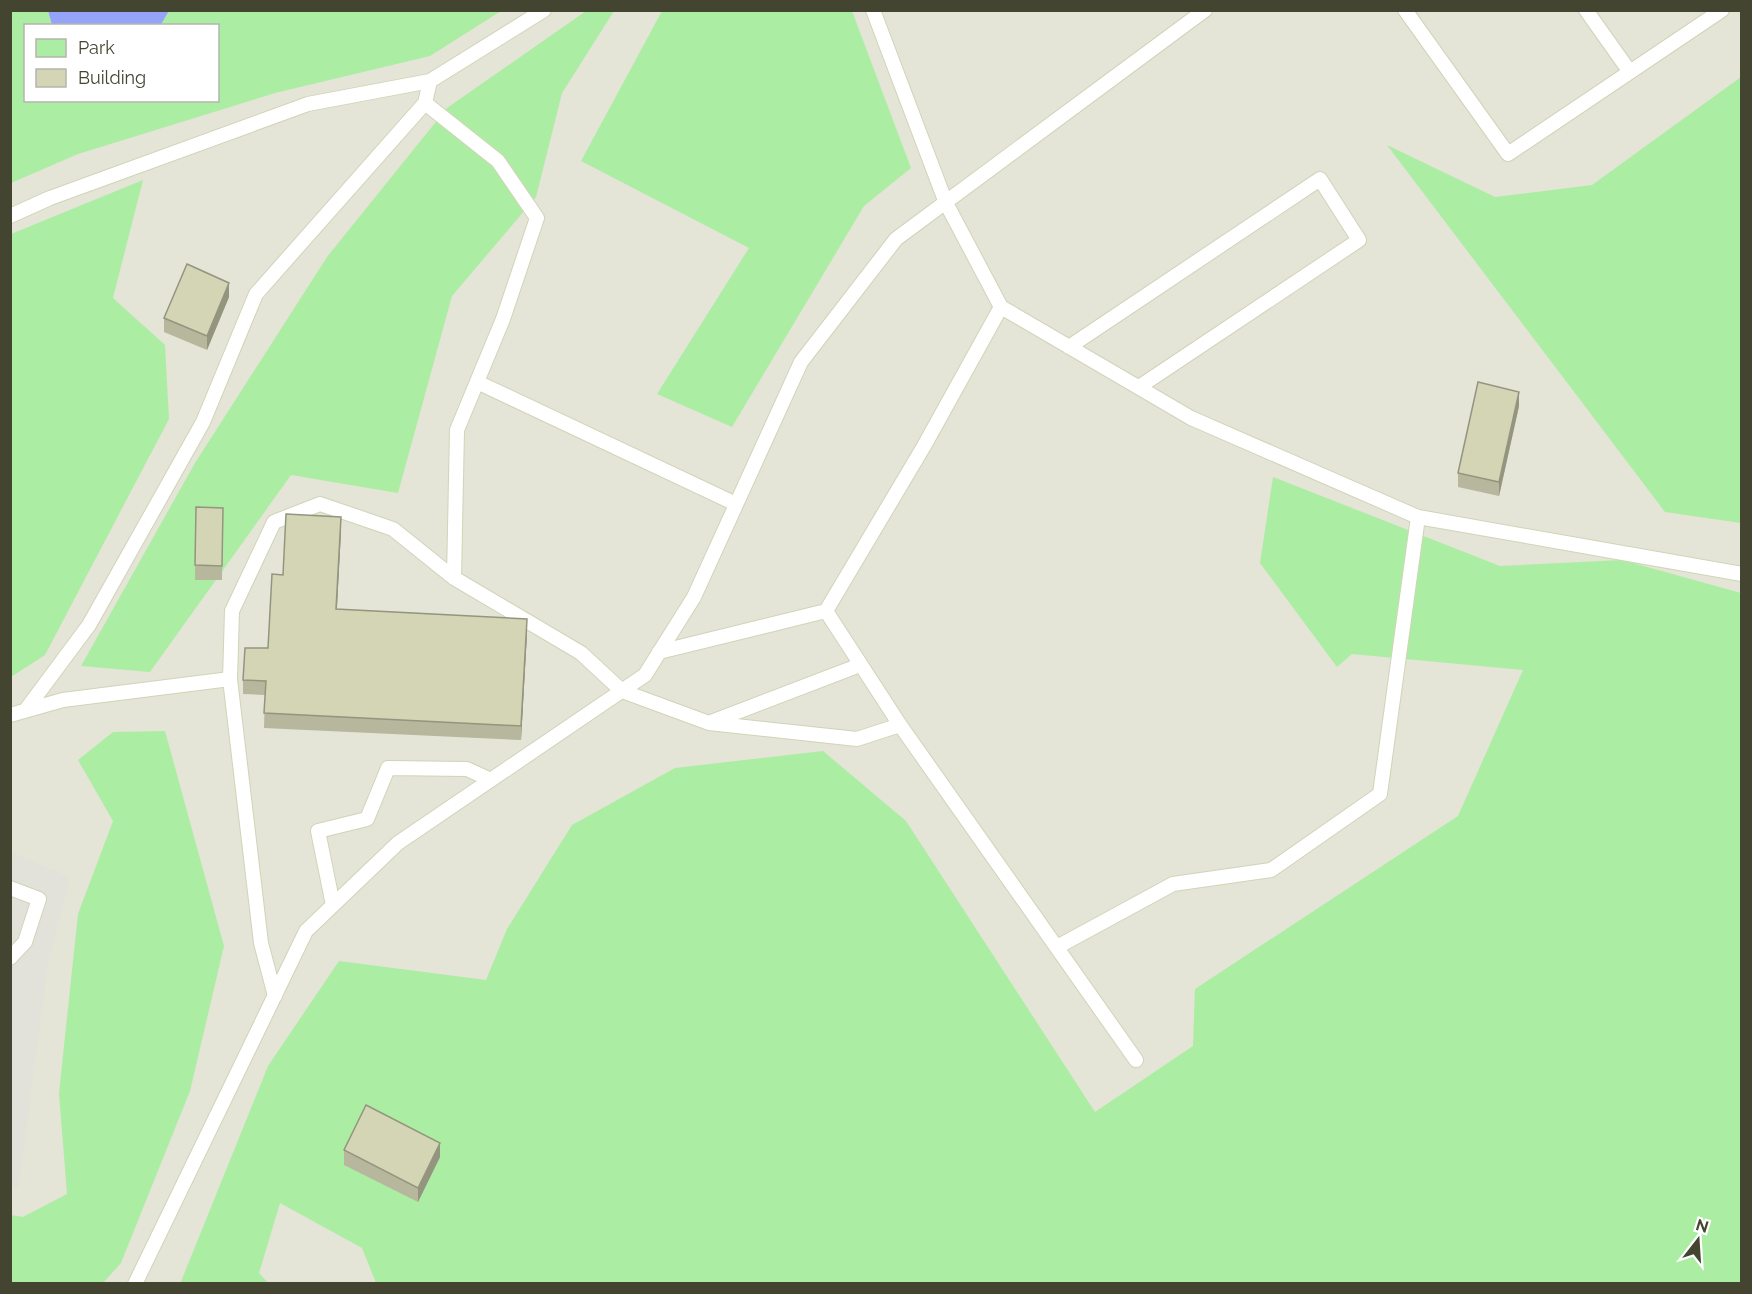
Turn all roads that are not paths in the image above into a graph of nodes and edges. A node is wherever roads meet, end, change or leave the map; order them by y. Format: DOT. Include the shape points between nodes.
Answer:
graph roads {
  1 [pos="544,10"];
  2 [pos="873,10"];
  3 [pos="1405,10"];
  4 [pos="1586,10"];
  5 [pos="1722,10"];
  6 [pos="1197,13"];
  7 [pos="1630,72"];
  8 [pos="430,81"];
  9 [pos="425,103"];
  10 [pos="946,203"];
  11 [pos="10,216"];
  12 [pos="1001,308"];
  13 [pos="1069,347"];
  14 [pos="477,382"];
  15 [pos="1139,387"];
  16 [pos="736,504"];
  17 [pos="1418,517"];
  18 [pos="1742,574"];
  19 [pos="454,578"];
  20 [pos="826,611"];
  21 [pos="660,652"];
  22 [pos="860,665"];
  23 [pos="230,679"];
  24 [pos="622,691"];
  25 [pos="25,711"];
  26 [pos="10,714"];
  27 [pos="709,723"];
  28 [pos="900,725"];
  29 [pos="491,780"];
  30 [pos="10,888"];
  31 [pos="333,905"];
  32 [pos="1057,947"];
  33 [pos="10,958"];
  34 [pos="275,996"];
  35 [pos="1136,1060"];
  36 [pos="135,1284"];
  1 -- 8 [label="lane"];
  2 -- 10 [label="lane"];
  3 -- 7 [label="lane" via="1508,154"];
  4 -- 7 [label="lane"];
  5 -- 7 [label="lane"];
  6 -- 10 [label="lane"];
  8 -- 9 [label="lane"];
  8 -- 11 [label="lane" via="308,104"];
  9 -- 14 [label="lane" via="498,161 537,218"];
  9 -- 25 [label="lane" via="256,294 203,422 89,625"];
  10 -- 12 [label="lane"];
  10 -- 16 [label="lane" via="896,239 801,362"];
  12 -- 13 [label="lane"];
  12 -- 20 [label="lane"];
  13 -- 15 [label="lane"];
  13 -- 15 [label="lane" via="1320,179 1359,240"];
  14 -- 16 [label="lane"];
  14 -- 19 [label="lane" via="457,430"];
  15 -- 17 [label="lane" via="1191,418"];
  16 -- 21 [label="lane" via="694,597"];
  17 -- 18 [label="lane"];
  17 -- 32 [label="lane" via="1380,794 1271,870 1173,884"];
  19 -- 23 [label="lane" via="393,529 320,504 274,522 232,611"];
  19 -- 24 [label="lane" via="581,654"];
  20 -- 21 [label="lane"];
  20 -- 22 [label="lane"];
  21 -- 24 [label="lane" via="645,675"];
  22 -- 27 [label="lane"];
  22 -- 28 [label="lane"];
  23 -- 25 [label="lane" via="63,700"];
  23 -- 34 [label="lane" via="261,943"];
  24 -- 27 [label="lane"];
  24 -- 29 [label="lane"];
  25 -- 26 [label="lane"];
  27 -- 28 [label="lane" via="857,739"];
  28 -- 32 [label="lane"];
  29 -- 31 [label="lane" via="398,843"];
  29 -- 31 [label="lane" via="467,769 388,768 367,819 318,831"];
  30 -- 33 [label="lane" via="39,899 26,942"];
  31 -- 34 [label="lane" via="306,931"];
  32 -- 35 [label="lane"];
  34 -- 36 [label="lane"];
}
